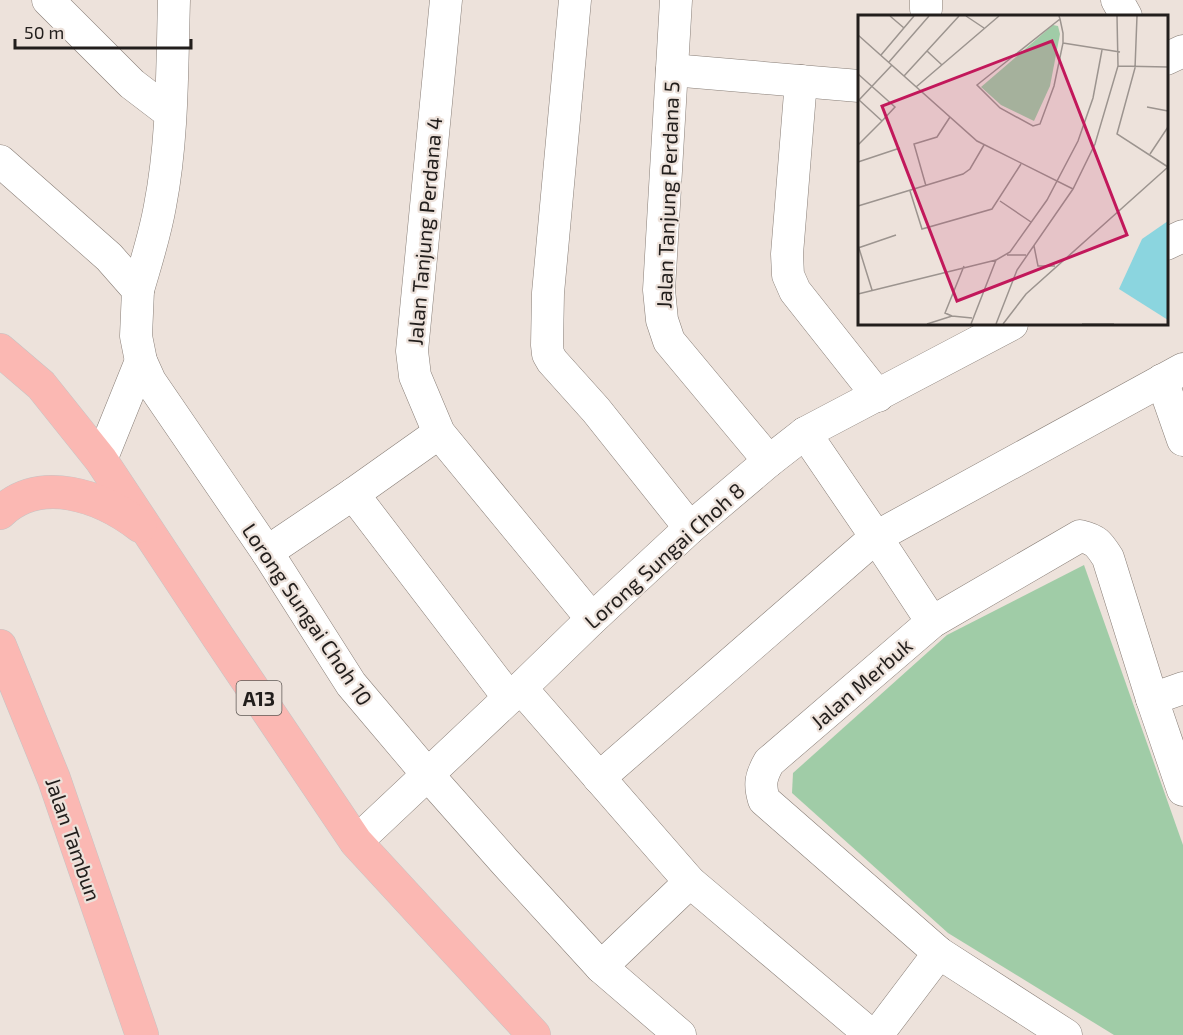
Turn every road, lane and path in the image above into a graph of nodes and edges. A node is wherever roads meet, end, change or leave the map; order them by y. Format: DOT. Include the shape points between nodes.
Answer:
graph roads {
  1 [pos="48,0"];
  2 [pos="174,0"];
  3 [pos="446,0"];
  4 [pos="575,0"];
  5 [pos="676,0"];
  6 [pos="1117,0"];
  7 [pos="1124,15"];
  8 [pos="1183,51"];
  9 [pos="1168,58"];
  10 [pos="672,70"];
  11 [pos="801,81"];
  12 [pos="858,86"];
  13 [pos="170,113"];
  14 [pos="0,161"];
  15 [pos="1183,236"];
  16 [pos="1168,244"];
  17 [pos="138,290"];
  18 [pos="990,329"];
  19 [pos="0,350"];
  20 [pos="141,361"];
  21 [pos="1173,374"];
  22 [pos="878,396"];
  23 [pos="439,433"];
  24 [pos="805,433"];
  25 [pos="1183,440"];
  26 [pos="101,460"];
  27 [pos="769,461"];
  28 [pos="353,494"];
  29 [pos="0,513"];
  30 [pos="690,528"];
  31 [pos="150,533"];
  32 [pos="876,537"];
  33 [pos="267,552"];
  34 [pos="592,618"];
  35 [pos="932,622"];
  36 [pos="0,646"];
  37 [pos="1183,688"];
  38 [pos="515,693"];
  39 [pos="1152,699"];
  40 [pos="428,775"];
  41 [pos="599,778"];
  42 [pos="1183,789"];
  43 [pos="356,842"];
  44 [pos="690,882"];
  45 [pos="939,953"];
  46 [pos="601,968"];
  47 [pos="142,1035"];
  48 [pos="534,1035"];
  49 [pos="680,1035"];
  50 [pos="871,1035"];
  51 [pos="877,1035"];
  52 [pos="1066,1035"];
  1 -- 13 [label="street" via="132,84"];
  2 -- 13 [label="street, Lorong Sungai Choh 10"];
  3 -- 23 [label="street, Jalan Tanjung Perdana 4" via="412,351 416,376"];
  4 -- 30 [label="street" via="548,293 548,354"];
  5 -- 10 [label="street, Jalan Tanjung Perdana 5"];
  6 -- 7 [label="street"];
  8 -- 9 [label="street"];
  10 -- 11 [label="street"];
  10 -- 27 [label="street, Jalan Tanjung Perdana 5" via="659,290 662,320 669,341"];
  11 -- 12 [label="street"];
  11 -- 22 [label="street" via="788,275 795,291"];
  13 -- 17 [label="street, Lorong Sungai Choh 10" via="160,204"];
  14 -- 17 [label="street" via="109,257"];
  15 -- 16 [label="street"];
  17 -- 20 [label="street, Lorong Sungai Choh 10" via="136,336"];
  18 -- 22 [label="street, Lorong Sungai Choh 8"];
  19 -- 26 [label="main road, A13" via="41,385"];
  20 -- 26 [label="street"];
  20 -- 33 [label="street, Lorong Sungai Choh 10" via="150,381"];
  21 -- 25 [label="street"];
  21 -- 32 [label="street"];
  22 -- 24 [label="street, Lorong Sungai Choh 8"];
  23 -- 28 [label="street"];
  23 -- 34 [label="street, Jalan Tanjung Perdana 4"];
  24 -- 27 [label="street, Lorong Sungai Choh 8"];
  24 -- 32 [label="street"];
  26 -- 31 [label="main road, A13"];
  27 -- 30 [label="street, Lorong Sungai Choh 8"];
  28 -- 33 [label="street"];
  28 -- 38 [label="street"];
  29 -- 31 [label="main road" via="39,492 65,492 95,499"];
  30 -- 34 [label="street, Lorong Sungai Choh 8"];
  31 -- 43 [label="main road, A13"];
  32 -- 35 [label="street"];
  32 -- 41 [label="street"];
  33 -- 40 [label="street, Lorong Sungai Choh 10" via="351,684"];
  34 -- 38 [label="street, Lorong Sungai Choh 8"];
  35 -- 39 [label="street, Jalan Merbuk" via="1080,536 1089,538 1099,544 1108,558"];
  35 -- 45 [label="street, Jalan Merbuk" via="769,762 761,779 761,790 764,800"];
  36 -- 47 [label="main road, Jalan Tambun" via="54,779"];
  37 -- 39 [label="street"];
  38 -- 40 [label="street, Lorong Sungai Choh 8"];
  38 -- 41 [label="street"];
  39 -- 42 [label="street, Jalan Merbuk"];
  40 -- 43 [label="street, Lorong Sungai Choh 8"];
  40 -- 46 [label="street, Lorong Sungai Choh 10"];
  41 -- 44 [label="street"];
  43 -- 48 [label="main road, A13"];
  44 -- 46 [label="street"];
  44 -- 50 [label="street"];
  45 -- 51 [label="street"];
  45 -- 52 [label="street, Jalan Merbuk"];
  46 -- 49 [label="street, Lorong Sungai Choh 10"];
}
